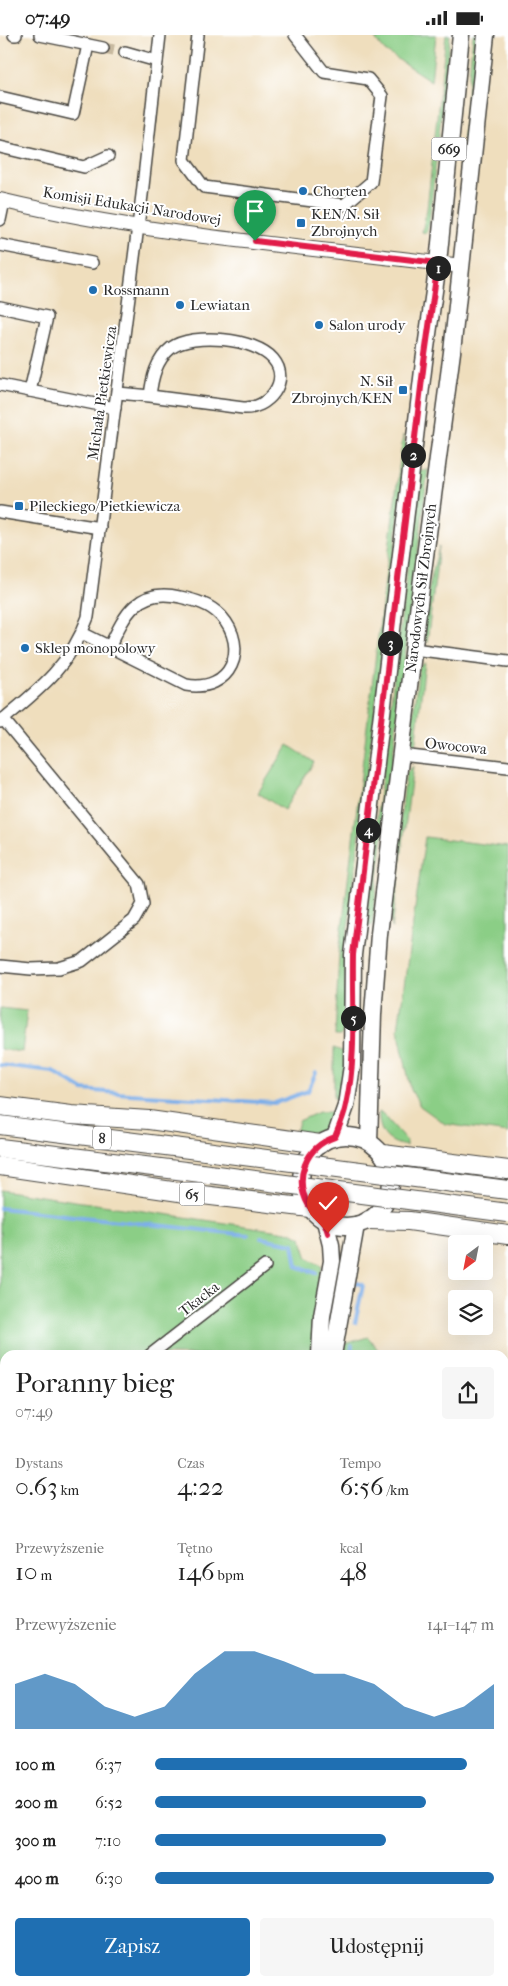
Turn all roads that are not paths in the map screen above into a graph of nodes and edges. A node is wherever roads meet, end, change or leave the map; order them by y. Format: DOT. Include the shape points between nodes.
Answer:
graph roads {
  1 [pos="40,35"];
  2 [pos="160,35"];
  3 [pos="198,35"];
  4 [pos="295,35"];
  5 [pos="462,35"];
  6 [pos="486,35"];
  7 [pos="88,45"];
  8 [pos="103,48"];
  9 [pos="125,52"];
  10 [pos="157,61"];
  11 [pos="0,97"];
  12 [pos="0,147"];
  13 [pos="449,155"];
  14 [pos="108,156"];
  15 [pos="473,159"];
  16 [pos="2,201"];
  17 [pos="0,220"];
  18 [pos="138,226"];
  19 [pos="0,245"];
  20 [pos="92,263"];
  21 [pos="438,263"];
  22 [pos="462,266"];
  23 [pos="0,307"];
  24 [pos="424,362"];
  25 [pos="450,367"];
  26 [pos="0,385"];
  27 [pos="30,391"];
  28 [pos="118,393"];
  29 [pos="150,396"];
  30 [pos="116,408"];
  31 [pos="0,512"];
  32 [pos="100,528"];
  33 [pos="82,633"];
  34 [pos="110,647"];
  35 [pos="413,649"];
  36 [pos="508,661"];
  37 [pos="1,720"];
  38 [pos="401,755"];
  39 [pos="508,767"];
  40 [pos="355,933"];
  41 [pos="379,933"];
  42 [pos="0,966"];
  43 [pos="0,1106"];
  44 [pos="0,1125"];
  45 [pos="328,1141"];
  46 [pos="369,1142"];
  47 [pos="0,1148"];
  48 [pos="383,1154"];
  49 [pos="0,1166"];
  50 [pos="508,1169"];
  51 [pos="508,1190"];
  52 [pos="310,1208"];
  53 [pos="508,1213"];
  54 [pos="325,1221"];
  55 [pos="362,1223"];
  56 [pos="508,1235"];
  57 [pos="265,1266"];
  58 [pos="322,1316"];
  59 [pos="336,1335"];
  60 [pos="156,1350"];
  61 [pos="320,1350"];
  62 [pos="334,1350"];
  1 -- 7 [label="street"];
  2 -- 10 [label="street, Michała Pietkiewicza"];
  3 -- 4 [label="street" via="184,159 204,187 344,205 371,182 382,96 368,79 324,72"];
  5 -- 13 [label="main road, Narodowych Sił Zbrojnych / 669"];
  6 -- 15 [label="main road, Narodowych Sił Zbrojnych / 669"];
  7 -- 8 [label="street"];
  7 -- 11 [label="street" via="73,114"];
  9 -- 10 [label="street"];
  10 -- 18 [label="street, Michała Pietkiewicza"];
  12 -- 14 [label="street" via="84,167"];
  13 -- 15 [label="main road"];
  13 -- 21 [label="main road, Narodowych Sił Zbrojnych / 669"];
  15 -- 22 [label="main road, Narodowych Sił Zbrojnych / 669"];
  16 -- 17 [label="street"];
  16 -- 18 [label="street, Komisji Edukacji Narodowej"];
  18 -- 21 [label="street, Komisji Edukacji Narodowej"];
  18 -- 28 [label="street, Michała Pietkiewicza"];
  19 -- 20 [label="street"];
  21 -- 22 [label="street, Komisji Edukacji Narodowej"];
  21 -- 24 [label="main road, Narodowych Sił Zbrojnych / 669"];
  22 -- 25 [label="main road, Narodowych Sił Zbrojnych / 669"];
  23 -- 27 [label="street" via="47,317"];
  24 -- 25 [label="main road"];
  24 -- 40 [label="main road, Narodowych Sił Zbrojnych / 669"];
  25 -- 35 [label="main road, Narodowych Sił Zbrojnych / 669"];
  26 -- 27 [label="street"];
  27 -- 30 [label="street"];
  28 -- 29 [label="street"];
  28 -- 30 [label="street, Michała Pietkiewicza"];
  29 -- 29 [label="street" via="162,357 172,348 193,340 236,341 251,345 273,359 279,373 272,397 256,407"];
  30 -- 32 [label="street, Michała Pietkiewicza"];
  31 -- 32 [label="street"];
  32 -- 33 [label="street, Michała Pietkiewicza" via="92,598"];
  33 -- 34 [label="street"];
  33 -- 37 [label="street, Michała Pietkiewicza" via="52,677"];
  34 -- 34 [label="street" via="196,687 215,683 224,676 236,654 235,642 221,615 196,600 173,595 157,595 134,605"];
  35 -- 36 [label="street"];
  35 -- 38 [label="main road, Narodowych Sił Zbrojnych / 669"];
  37 -- 42 [label="street" via="139,884 143,904 134,921 82,961 59,968"];
  38 -- 39 [label="street, Owocowa"];
  38 -- 41 [label="main road, Narodowych Sił Zbrojnych / 669"];
  40 -- 41 [label="main road"];
  40 -- 45 [label="main road, Narodowych Sił Zbrojnych / 669" via="352,1066 346,1106"];
  41 -- 46 [label="main road, Narodowych Sił Zbrojnych / 669"];
  43 -- 45 [label="highway"];
  44 -- 51 [label="highway, 8, bridge"];
  45 -- 46 [label="main road" via="358,1137"];
  45 -- 52 [label="main road" via="310,1154 303,1167 302,1188"];
  46 -- 48 [label="main road"];
  47 -- 53 [label="highway, 8, bridge"];
  48 -- 50 [label="highway"];
  48 -- 55 [label="main road" via="390,1168 390,1190 380,1211"];
  49 -- 52 [label="highway, 65"];
  52 -- 54 [label="main road"];
  54 -- 55 [label="main road" via="341,1226"];
  54 -- 58 [label="main road" via="332,1261"];
  55 -- 56 [label="highway" via="409,1221"];
  55 -- 59 [label="main road"];
  57 -- 60 [label="street, Tkacka"];
  58 -- 59 [label="main road" via="328,1329"];
  58 -- 61 [label="main road"];
  59 -- 62 [label="main road"];
}
